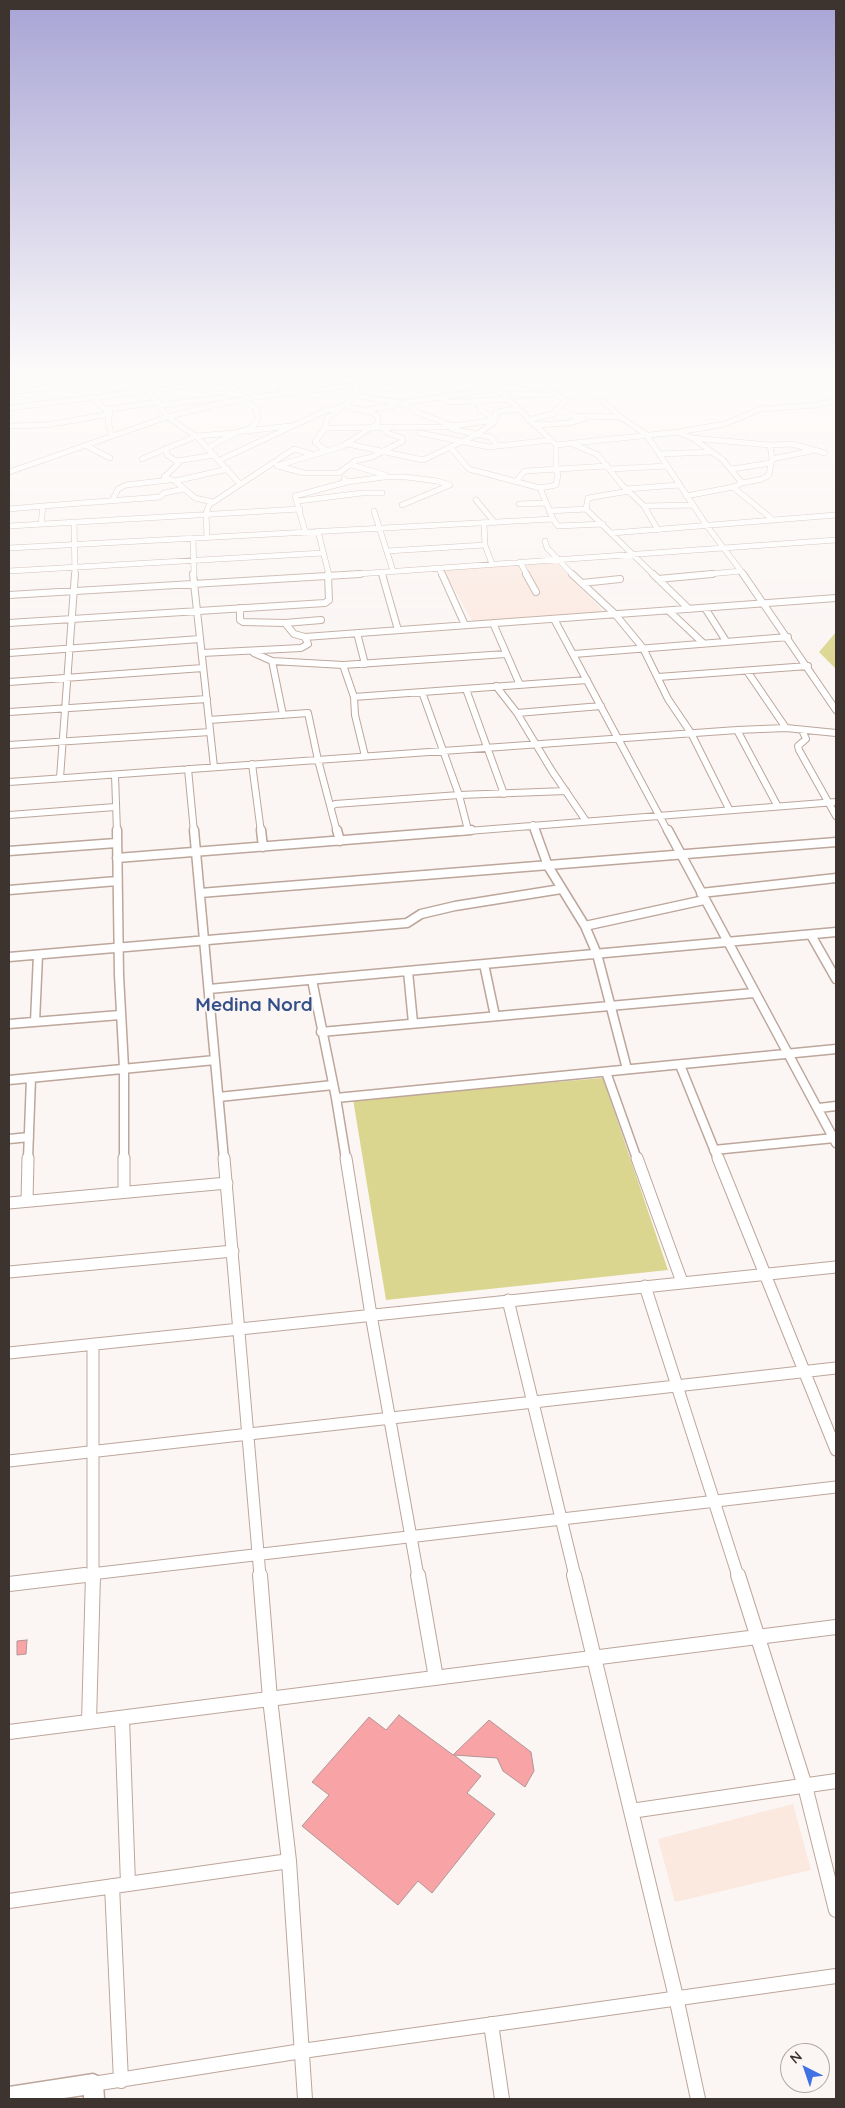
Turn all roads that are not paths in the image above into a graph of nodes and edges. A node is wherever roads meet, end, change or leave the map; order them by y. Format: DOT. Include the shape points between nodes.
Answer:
graph roads {
  1 [pos="170,471"];
  2 [pos="217,471"];
  3 [pos="230,471"];
  4 [pos="263,471"];
  5 [pos="298,471"];
  6 [pos="343,471"];
  7 [pos="374,471"];
  8 [pos="479,471"];
  9 [pos="525,471"];
  10 [pos="557,471"];
  11 [pos="612,471"];
  12 [pos="670,471"];
  13 [pos="734,471"];
  14 [pos="770,471"];
  15 [pos="339,474"];
  16 [pos="390,476"];
  17 [pos="169,480"];
  18 [pos="175,480"];
  19 [pos="517,480"];
  20 [pos="347,482"];
  21 [pos="742,483"];
  22 [pos="240,484"];
  23 [pos="679,485"];
  24 [pos="733,487"];
  25 [pos="540,488"];
  26 [pos="184,489"];
  27 [pos="628,490"];
  28 [pos="382,493"];
  29 [pos="686,496"];
  30 [pos="113,499"];
  31 [pos="476,500"];
  32 [pos="298,501"];
  33 [pos="213,502"];
  34 [pos="546,503"];
  35 [pos="519,504"];
  36 [pos="402,505"];
  37 [pos="693,505"];
  38 [pos="44,506"];
  39 [pos="644,506"];
  40 [pos="586,508"];
  41 [pos="9,509"];
  42 [pos="300,509"];
  43 [pos="374,511"];
  44 [pos="549,511"];
  45 [pos="206,514"];
  46 [pos="836,515"];
  47 [pos="552,519"];
  48 [pos="773,520"];
  49 [pos="74,522"];
  50 [pos="495,523"];
  51 [pos="41,524"];
  52 [pos="484,524"];
  53 [pos="603,524"];
  54 [pos="9,526"];
  55 [pos="707,526"];
  56 [pos="380,528"];
  57 [pos="658,530"];
  58 [pos="305,531"];
  59 [pos="318,531"];
  60 [pos="612,533"];
  61 [pos="207,537"];
  62 [pos="193,538"];
  63 [pos="836,540"];
  64 [pos="545,541"];
  65 [pos="74,544"];
  66 [pos="485,545"];
  67 [pos="9,548"];
  68 [pos="724,548"];
  69 [pos="388,551"];
  70 [pos="323,553"];
  71 [pos="633,554"];
  72 [pos="192,560"];
  73 [pos="557,560"];
  74 [pos="520,562"];
  75 [pos="492,564"];
  76 [pos="76,567"];
  77 [pos="439,568"];
  78 [pos="9,571"];
  79 [pos="393,571"];
  80 [pos="741,571"];
  81 [pos="382,572"];
  82 [pos="329,576"];
  83 [pos="620,579"];
  84 [pos="658,579"];
  85 [pos="582,583"];
  86 [pos="194,584"];
  87 [pos="73,591"];
  88 [pos="536,592"];
  89 [pos="9,595"];
  90 [pos="836,598"];
  91 [pos="764,604"];
  92 [pos="240,608"];
  93 [pos="705,608"];
  94 [pos="689,609"];
  95 [pos="197,610"];
  96 [pos="669,611"];
  97 [pos="616,614"];
  98 [pos="71,619"];
  99 [pos="554,619"];
  100 [pos="321,620"];
  101 [pos="9,623"];
  102 [pos="285,623"];
  103 [pos="493,623"];
  104 [pos="465,625"];
  105 [pos="398,630"];
  106 [pos="357,633"];
  107 [pos="305,637"];
  108 [pos="788,637"];
  109 [pos="200,640"];
  110 [pos="726,641"];
  111 [pos="703,643"];
  112 [pos="70,648"];
  113 [pos="643,648"];
  114 [pos="248,651"];
  115 [pos="9,653"];
  116 [pos="202,653"];
  117 [pos="506,654"];
  118 [pos="574,654"];
  119 [pos="272,661"];
  120 [pos="365,664"];
  121 [pos="343,665"];
  122 [pos="808,666"];
  123 [pos="203,668"];
  124 [pos="747,670"];
  125 [pos="658,677"];
  126 [pos="67,678"];
  127 [pos="586,680"];
  128 [pos="9,682"];
  129 [pos="520,685"];
  130 [pos="496,686"];
  131 [pos="466,689"];
  132 [pos="422,692"];
  133 [pos="354,697"];
  134 [pos="206,699"];
  135 [pos="600,706"];
  136 [pos="66,708"];
  137 [pos="836,710"];
  138 [pos="9,712"];
  139 [pos="517,713"];
  140 [pos="283,714"];
  141 [pos="209,720"];
  142 [pos="786,728"];
  143 [pos="738,730"];
  144 [pos="802,730"];
  145 [pos="210,732"];
  146 [pos="691,733"];
  147 [pos="836,733"];
  148 [pos="618,738"];
  149 [pos="63,742"];
  150 [pos="537,744"];
  151 [pos="9,745"];
  152 [pos="488,748"];
  153 [pos="442,751"];
  154 [pos="365,756"];
  155 [pos="318,760"];
  156 [pos="252,764"];
  157 [pos="214,767"];
  158 [pos="188,769"];
  159 [pos="115,774"];
  160 [pos="60,778"];
  161 [pos="9,782"];
  162 [pos="566,790"];
  163 [pos="504,794"];
  164 [pos="459,795"];
  165 [pos="828,802"];
  166 [pos="836,802"];
  167 [pos="777,805"];
  168 [pos="332,806"];
  169 [pos="115,807"];
  170 [pos="729,809"];
  171 [pos="9,815"];
  172 [pos="659,815"];
  173 [pos="836,816"];
  174 [pos="586,821"];
  175 [pos="533,825"];
  176 [pos="468,830"];
  177 [pos="340,841"];
  178 [pos="116,842"];
  179 [pos="836,842"];
  180 [pos="263,847"];
  181 [pos="9,851"];
  182 [pos="196,852"];
  183 [pos="680,854"];
  184 [pos="117,858"];
  185 [pos="548,866"];
  186 [pos="836,878"];
  187 [pos="117,881"];
  188 [pos="561,889"];
  189 [pos="9,890"];
  190 [pos="200,893"];
  191 [pos="703,897"];
  192 [pos="585,926"];
  193 [pos="836,932"];
  194 [pos="811,935"];
  195 [pos="206,939"];
  196 [pos="727,942"];
  197 [pos="120,947"];
  198 [pos="597,954"];
  199 [pos="38,955"];
  200 [pos="9,957"];
  201 [pos="484,964"];
  202 [pos="408,971"];
  203 [pos="836,979"];
  204 [pos="312,980"];
  205 [pos="209,989"];
  206 [pos="754,992"];
  207 [pos="611,1007"];
  208 [pos="120,1014"];
  209 [pos="496,1016"];
  210 [pos="35,1022"];
  211 [pos="413,1023"];
  212 [pos="9,1024"];
  213 [pos="321,1032"];
  214 [pos="836,1049"];
  215 [pos="787,1054"];
  216 [pos="215,1060"];
  217 [pos="680,1065"];
  218 [pos="124,1068"];
  219 [pos="627,1069"];
  220 [pos="606,1072"];
  221 [pos="30,1078"];
  222 [pos="9,1080"];
  223 [pos="333,1086"];
  224 [pos="219,1097"];
  225 [pos="336,1098"];
  226 [pos="836,1106"];
  227 [pos="819,1108"];
  228 [pos="29,1137"];
  229 [pos="9,1139"];
  230 [pos="835,1140"];
  231 [pos="714,1150"];
  232 [pos="227,1183"];
  233 [pos="124,1192"];
  234 [pos="27,1201"];
  235 [pos="9,1203"];
  236 [pos="233,1251"];
  237 [pos="836,1267"];
  238 [pos="9,1272"];
  239 [pos="764,1273"];
  240 [pos="682,1282"];
  241 [pos="645,1286"];
  242 [pos="508,1300"];
  243 [pos="372,1314"];
  244 [pos="240,1328"];
  245 [pos="93,1344"];
  246 [pos="9,1353"];
  247 [pos="836,1368"];
  248 [pos="804,1371"];
  249 [pos="677,1386"];
  250 [pos="533,1402"];
  251 [pos="390,1418"];
  252 [pos="249,1434"];
  253 [pos="836,1450"];
  254 [pos="92,1451"];
  255 [pos="9,1461"];
  256 [pos="836,1486"];
  257 [pos="714,1501"];
  258 [pos="561,1519"];
  259 [pos="411,1536"];
  260 [pos="258,1554"];
  261 [pos="93,1575"];
  262 [pos="9,1584"];
  263 [pos="836,1627"];
  264 [pos="757,1637"];
  265 [pos="595,1658"];
  266 [pos="436,1678"];
  267 [pos="270,1699"];
  268 [pos="122,1718"];
  269 [pos="89,1722"];
  270 [pos="9,1732"];
  271 [pos="836,1781"];
  272 [pos="805,1786"];
  273 [pos="631,1811"];
  274 [pos="289,1861"];
  275 [pos="128,1884"];
  276 [pos="112,1886"];
  277 [pos="9,1901"];
  278 [pos="836,1910"];
  279 [pos="836,1976"];
  280 [pos="676,1997"];
  281 [pos="491,2024"];
  282 [pos="302,2051"];
  283 [pos="121,2080"];
  284 [pos="93,2092"];
  285 [pos="9,2097"];
  286 [pos="305,2099"];
  287 [pos="502,2099"];
  288 [pos="698,2099"];
  1 -- 17 [label="street" via="164,476"];
  2 -- 18 [label="street"];
  3 -- 22 [label="street"];
  4 -- 22 [label="street"];
  5 -- 15 [label="street"];
  6 -- 15 [label="street"];
  7 -- 16 [label="street"];
  8 -- 19 [label="street"];
  9 -- 19 [label="street"];
  10 -- 25 [label="street" via="556,485"];
  11 -- 27 [label="street"];
  12 -- 23 [label="street"];
  13 -- 21 [label="street"];
  14 -- 21 [label="street" via="766,478"];
  15 -- 20 [label="street"];
  16 -- 20 [label="street"];
  16 -- 36 [label="street" via="422,478 450,485"];
  17 -- 18 [label="street"];
  17 -- 30 [label="street" via="126,484 118,489"];
  18 -- 26 [label="street"];
  19 -- 25 [label="street"];
  20 -- 32 [label="street" via="300,493 295,496"];
  21 -- 24 [label="street"];
  22 -- 33 [label="street"];
  23 -- 27 [label="street"];
  23 -- 29 [label="street"];
  24 -- 29 [label="street"];
  24 -- 48 [label="street"];
  25 -- 34 [label="street"];
  26 -- 30 [label="street" via="164,493 160,497"];
  26 -- 33 [label="street" via="195,498"];
  27 -- 39 [label="street"];
  27 -- 40 [label="street" via="588,498"];
  28 -- 32 [label="street"];
  29 -- 37 [label="street"];
  30 -- 38 [label="street"];
  31 -- 50 [label="street"];
  32 -- 42 [label="street"];
  33 -- 45 [label="street"];
  34 -- 35 [label="street"];
  34 -- 44 [label="street"];
  37 -- 39 [label="street"];
  37 -- 55 [label="street"];
  38 -- 41 [label="street"];
  38 -- 51 [label="street"];
  39 -- 57 [label="street"];
  40 -- 44 [label="street"];
  40 -- 53 [label="street"];
  42 -- 45 [label="street"];
  42 -- 58 [label="street"];
  43 -- 56 [label="street"];
  44 -- 47 [label="street"];
  45 -- 49 [label="street"];
  45 -- 61 [label="street"];
  46 -- 48 [label="street"];
  47 -- 50 [label="street"];
  47 -- 53 [label="street" via="561,527"];
  48 -- 55 [label="street"];
  49 -- 51 [label="street"];
  49 -- 65 [label="street"];
  50 -- 52 [label="street"];
  51 -- 54 [label="street"];
  52 -- 56 [label="street"];
  52 -- 66 [label="street"];
  53 -- 60 [label="street"];
  55 -- 57 [label="street"];
  55 -- 68 [label="street"];
  56 -- 59 [label="street"];
  56 -- 69 [label="street"];
  57 -- 60 [label="street"];
  58 -- 59 [label="street"];
  58 -- 61 [label="street"];
  59 -- 70 [label="street"];
  60 -- 71 [label="street"];
  61 -- 62 [label="street"];
  62 -- 65 [label="street"];
  62 -- 72 [label="street"];
  63 -- 68 [label="street"];
  64 -- 73 [label="street"];
  65 -- 67 [label="street"];
  65 -- 76 [label="street"];
  66 -- 69 [label="street"];
  66 -- 75 [label="street"];
  68 -- 71 [label="street"];
  68 -- 80 [label="street"];
  69 -- 79 [label="street"];
  70 -- 72 [label="street"];
  70 -- 82 [label="street"];
  71 -- 73 [label="street"];
  71 -- 84 [label="street"];
  72 -- 76 [label="street"];
  72 -- 86 [label="street"];
  73 -- 74 [label="street"];
  73 -- 85 [label="street"];
  74 -- 75 [label="street"];
  74 -- 88 [label="street"];
  75 -- 77 [label="street"];
  76 -- 78 [label="street"];
  76 -- 87 [label="street"];
  77 -- 79 [label="street"];
  77 -- 104 [label="street"];
  79 -- 81 [label="street"];
  80 -- 84 [label="street"];
  80 -- 91 [label="street"];
  81 -- 82 [label="street"];
  81 -- 105 [label="street"];
  82 -- 86 [label="street"];
  82 -- 92 [label="street" via="329,600 325,603"];
  83 -- 85 [label="street"];
  84 -- 94 [label="street"];
  85 -- 97 [label="street"];
  86 -- 87 [label="street"];
  86 -- 95 [label="street"];
  87 -- 89 [label="street"];
  87 -- 98 [label="street"];
  90 -- 91 [label="street"];
  91 -- 93 [label="street"];
  91 -- 108 [label="street"];
  92 -- 95 [label="street"];
  92 -- 102 [label="street" via="240,620 243,622"];
  93 -- 94 [label="street"];
  93 -- 110 [label="street"];
  94 -- 96 [label="street"];
  95 -- 98 [label="street"];
  95 -- 109 [label="street"];
  96 -- 97 [label="street"];
  96 -- 111 [label="street"];
  97 -- 99 [label="street"];
  97 -- 113 [label="street"];
  98 -- 101 [label="street"];
  98 -- 112 [label="street"];
  99 -- 103 [label="street"];
  99 -- 118 [label="street"];
  100 -- 102 [label="street"];
  102 -- 107 [label="street" via="294,634"];
  103 -- 104 [label="street"];
  103 -- 117 [label="street"];
  104 -- 105 [label="street"];
  105 -- 106 [label="street"];
  106 -- 107 [label="street"];
  106 -- 120 [label="street"];
  107 -- 114 [label="street" via="308,644 301,648"];
  108 -- 110 [label="street"];
  108 -- 122 [label="street"];
  109 -- 112 [label="street"];
  109 -- 116 [label="street"];
  110 -- 111 [label="street"];
  111 -- 113 [label="street"];
  112 -- 115 [label="street"];
  112 -- 126 [label="street"];
  113 -- 118 [label="street"];
  113 -- 125 [label="street"];
  114 -- 116 [label="street"];
  114 -- 119 [label="street"];
  116 -- 123 [label="street"];
  117 -- 120 [label="street"];
  117 -- 129 [label="street"];
  118 -- 127 [label="street"];
  119 -- 121 [label="street"];
  119 -- 140 [label="street"];
  120 -- 121 [label="street"];
  121 -- 133 [label="street"];
  122 -- 124 [label="street"];
  122 -- 137 [label="street"];
  123 -- 126 [label="street"];
  123 -- 134 [label="street"];
  124 -- 125 [label="street"];
  124 -- 142 [label="street"];
  125 -- 146 [label="street" via="668,699"];
  126 -- 128 [label="street"];
  126 -- 136 [label="street"];
  127 -- 129 [label="street"];
  127 -- 135 [label="street"];
  129 -- 130 [label="street"];
  130 -- 131 [label="street"];
  130 -- 139 [label="street"];
  131 -- 132 [label="street"];
  131 -- 152 [label="street"];
  132 -- 133 [label="street"];
  132 -- 153 [label="street"];
  133 -- 154 [label="street" via="354,715"];
  134 -- 136 [label="street"];
  134 -- 141 [label="street"];
  135 -- 139 [label="street"];
  135 -- 148 [label="street"];
  136 -- 138 [label="street"];
  136 -- 149 [label="street"];
  139 -- 150 [label="street"];
  140 -- 141 [label="street"];
  140 -- 155 [label="street" via="308,713"];
  141 -- 145 [label="street"];
  142 -- 143 [label="street"];
  142 -- 144 [label="street"];
  143 -- 146 [label="street"];
  143 -- 167 [label="street"];
  144 -- 147 [label="street"];
  144 -- 165 [label="street" via="806,739 798,746 799,750"];
  145 -- 149 [label="street"];
  145 -- 157 [label="street"];
  146 -- 148 [label="street"];
  146 -- 170 [label="street"];
  148 -- 150 [label="street"];
  148 -- 172 [label="street"];
  149 -- 151 [label="street"];
  149 -- 160 [label="street"];
  150 -- 152 [label="street"];
  150 -- 162 [label="street"];
  152 -- 153 [label="street"];
  152 -- 163 [label="street"];
  153 -- 154 [label="street"];
  153 -- 164 [label="street"];
  154 -- 155 [label="street"];
  155 -- 156 [label="street"];
  155 -- 168 [label="street"];
  156 -- 157 [label="street"];
  156 -- 180 [label="street"];
  157 -- 158 [label="street"];
  158 -- 159 [label="street"];
  158 -- 182 [label="street"];
  159 -- 160 [label="street"];
  159 -- 169 [label="street"];
  160 -- 161 [label="street"];
  162 -- 163 [label="street"];
  162 -- 174 [label="street"];
  163 -- 164 [label="street"];
  164 -- 168 [label="street"];
  164 -- 176 [label="street"];
  165 -- 166 [label="street"];
  165 -- 167 [label="street"];
  165 -- 173 [label="street"];
  167 -- 170 [label="street"];
  168 -- 177 [label="street"];
  169 -- 171 [label="street"];
  169 -- 178 [label="street"];
  170 -- 172 [label="street"];
  172 -- 174 [label="street"];
  172 -- 183 [label="street"];
  174 -- 175 [label="street"];
  175 -- 176 [label="street"];
  175 -- 185 [label="street"];
  176 -- 177 [label="street"];
  177 -- 180 [label="street"];
  178 -- 181 [label="street"];
  178 -- 184 [label="street"];
  179 -- 183 [label="street"];
  180 -- 182 [label="street"];
  182 -- 184 [label="street"];
  182 -- 190 [label="street"];
  183 -- 185 [label="street"];
  183 -- 191 [label="street"];
  184 -- 187 [label="street"];
  185 -- 188 [label="street"];
  185 -- 190 [label="street"];
  186 -- 191 [label="street"];
  187 -- 189 [label="street"];
  187 -- 197 [label="street"];
  188 -- 192 [label="street"];
  188 -- 195 [label="street" via="446,908 421,914 407,923"];
  190 -- 195 [label="street"];
  191 -- 192 [label="street"];
  191 -- 196 [label="street"];
  192 -- 198 [label="street"];
  193 -- 194 [label="street"];
  194 -- 196 [label="street"];
  194 -- 203 [label="street"];
  195 -- 197 [label="street"];
  195 -- 205 [label="street"];
  196 -- 198 [label="street"];
  196 -- 206 [label="street"];
  197 -- 199 [label="street"];
  197 -- 208 [label="street"];
  198 -- 201 [label="street"];
  198 -- 207 [label="street"];
  199 -- 200 [label="street"];
  199 -- 210 [label="street"];
  201 -- 202 [label="street"];
  201 -- 209 [label="street"];
  202 -- 204 [label="street"];
  202 -- 211 [label="street"];
  204 -- 205 [label="street"];
  204 -- 213 [label="street"];
  205 -- 216 [label="street"];
  206 -- 207 [label="street"];
  206 -- 215 [label="street"];
  207 -- 209 [label="street"];
  207 -- 219 [label="street"];
  208 -- 210 [label="street"];
  208 -- 218 [label="street"];
  209 -- 211 [label="street"];
  210 -- 212 [label="street"];
  211 -- 213 [label="street"];
  213 -- 223 [label="street"];
  214 -- 215 [label="street"];
  215 -- 217 [label="street"];
  215 -- 227 [label="street"];
  216 -- 218 [label="street"];
  216 -- 224 [label="street"];
  217 -- 219 [label="street"];
  217 -- 231 [label="street"];
  218 -- 221 [label="street"];
  218 -- 233 [label="street"];
  219 -- 220 [label="street"];
  220 -- 225 [label="street"];
  220 -- 240 [label="street"];
  221 -- 222 [label="street"];
  221 -- 228 [label="street"];
  223 -- 224 [label="street"];
  223 -- 225 [label="street"];
  224 -- 232 [label="street"];
  225 -- 243 [label="street"];
  226 -- 227 [label="street"];
  227 -- 230 [label="street"];
  228 -- 229 [label="street"];
  228 -- 234 [label="street"];
  230 -- 231 [label="street"];
  231 -- 239 [label="street"];
  232 -- 233 [label="street"];
  232 -- 236 [label="street"];
  233 -- 234 [label="street"];
  234 -- 235 [label="street"];
  236 -- 238 [label="street"];
  236 -- 244 [label="street"];
  237 -- 239 [label="street"];
  239 -- 240 [label="street"];
  239 -- 248 [label="street"];
  240 -- 241 [label="street"];
  241 -- 242 [label="street"];
  241 -- 249 [label="street"];
  242 -- 243 [label="street"];
  242 -- 250 [label="street"];
  243 -- 244 [label="street"];
  243 -- 251 [label="street"];
  244 -- 245 [label="street"];
  244 -- 252 [label="street"];
  245 -- 246 [label="street"];
  245 -- 254 [label="street"];
  247 -- 248 [label="street"];
  248 -- 249 [label="street"];
  248 -- 253 [label="street"];
  249 -- 250 [label="street"];
  249 -- 257 [label="street"];
  250 -- 251 [label="street"];
  250 -- 258 [label="street"];
  251 -- 252 [label="street"];
  251 -- 259 [label="street"];
  252 -- 254 [label="street"];
  252 -- 260 [label="street"];
  254 -- 255 [label="street"];
  254 -- 261 [label="street"];
  256 -- 257 [label="street"];
  257 -- 258 [label="street"];
  257 -- 264 [label="street"];
  258 -- 259 [label="street"];
  258 -- 265 [label="street"];
  259 -- 260 [label="street"];
  259 -- 266 [label="street"];
  260 -- 261 [label="street"];
  260 -- 267 [label="street"];
  261 -- 262 [label="street"];
  261 -- 269 [label="street"];
  263 -- 264 [label="street"];
  264 -- 265 [label="street"];
  264 -- 272 [label="street"];
  265 -- 266 [label="street"];
  265 -- 273 [label="street"];
  266 -- 267 [label="street"];
  267 -- 268 [label="street"];
  267 -- 274 [label="street"];
  268 -- 269 [label="street"];
  268 -- 275 [label="street"];
  269 -- 270 [label="street"];
  271 -- 272 [label="street"];
  272 -- 273 [label="street"];
  272 -- 278 [label="street"];
  273 -- 280 [label="street"];
  274 -- 275 [label="street"];
  274 -- 282 [label="street"];
  275 -- 276 [label="street"];
  276 -- 277 [label="street"];
  276 -- 283 [label="street"];
  279 -- 280 [label="street"];
  280 -- 281 [label="street"];
  280 -- 288 [label="street"];
  281 -- 282 [label="street"];
  281 -- 287 [label="street"];
  282 -- 283 [label="street"];
  282 -- 286 [label="street"];
  283 -- 284 [label="street"];
  284 -- 285 [label="street"];
}
